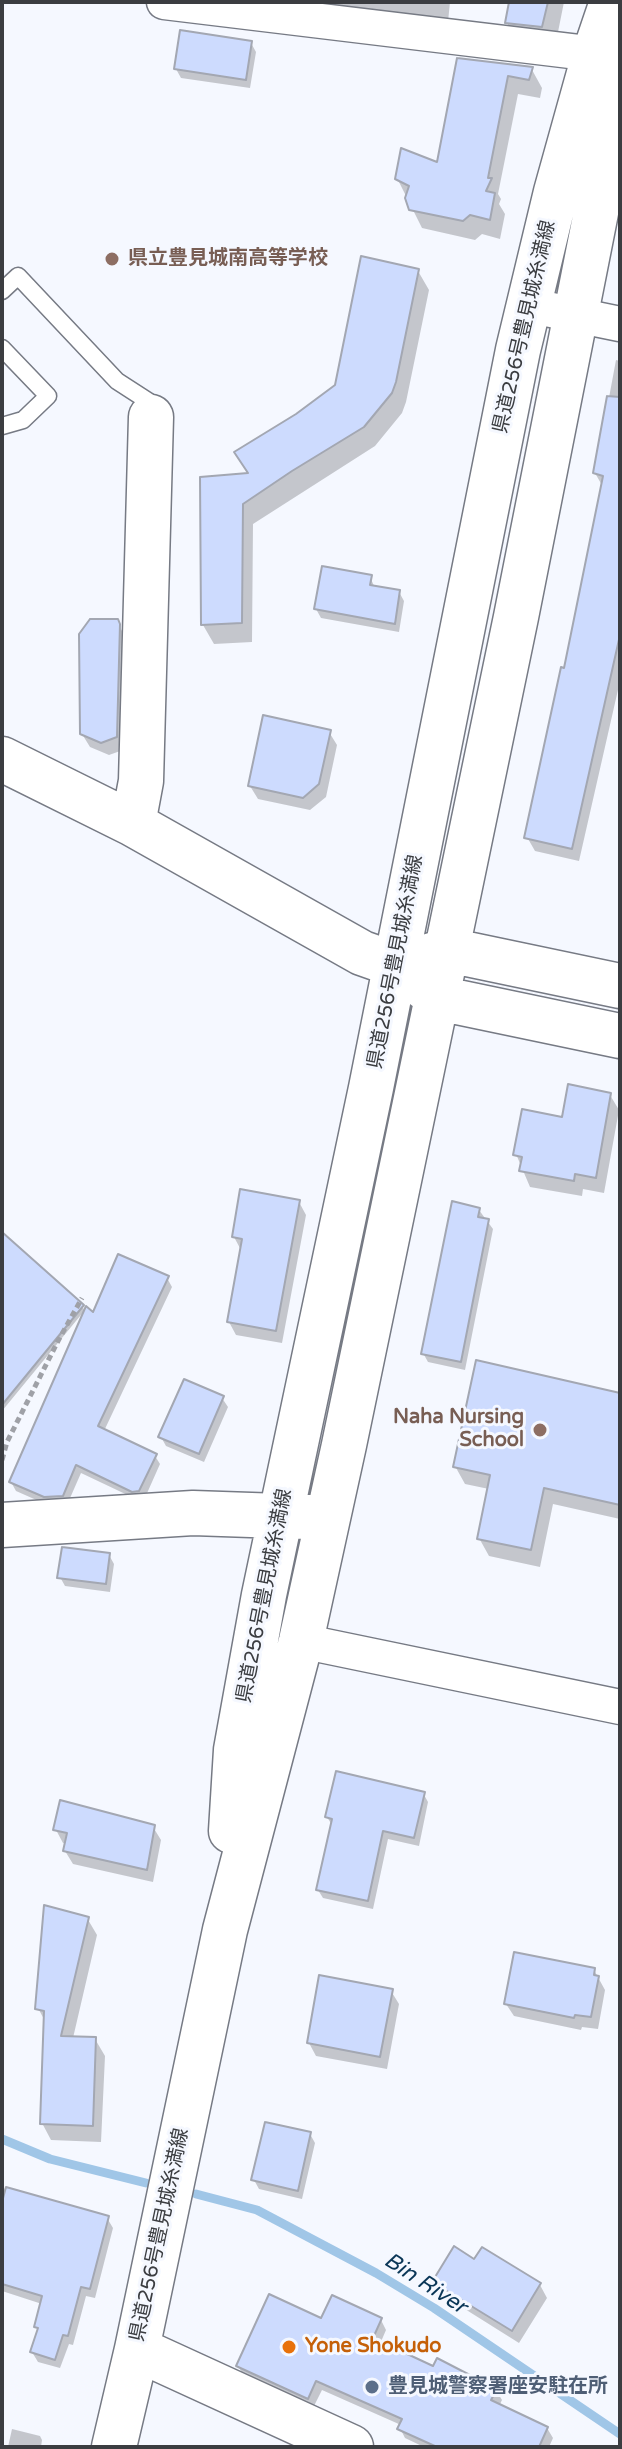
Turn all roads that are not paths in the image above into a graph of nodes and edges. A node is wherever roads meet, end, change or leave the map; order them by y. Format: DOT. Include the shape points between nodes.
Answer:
graph roads {
  1 [pos="164,2"];
  2 [pos="612,2"];
  3 [pos="373,15"];
  4 [pos="607,55"];
  5 [pos="620,91"];
  6 [pos="2,291"];
  7 [pos="527,305"];
  8 [pos="577,316"];
  9 [pos="620,324"];
  10 [pos="2,348"];
  11 [pos="151,410"];
  12 [pos="2,426"];
  13 [pos="2,759"];
  14 [pos="133,824"];
  15 [pos="448,950"];
  16 [pos="396,965"];
  17 [pos="620,986"];
  18 [pos="438,998"];
  19 [pos="620,1036"];
  20 [pos="280,1516"];
  21 [pos="327,1518"];
  22 [pos="2,1525"];
  23 [pos="301,1641"];
  24 [pos="620,1707"];
  25 [pos="225,1930"];
  26 [pos="137,2349"];
  27 [pos="114,2447"];
  28 [pos="351,2447"];
  1 -- 3 [label="street"];
  2 -- 4 [label="main road, 県道256号豊見城糸満線"];
  3 -- 4 [label="street"];
  4 -- 7 [label="main road, 県道256号豊見城糸満線"];
  5 -- 8 [label="main road, 県道256号豊見城糸満線"];
  6 -- 11 [label="lane" via="18,276"];
  7 -- 8 [label="street"];
  7 -- 16 [label="main road, 県道256号豊見城糸満線"];
  8 -- 9 [label="street"];
  8 -- 15 [label="main road, 県道256号豊見城糸満線"];
  10 -- 12 [label="lane" via="48,396 23,420"];
  11 -- 14 [label="main road" via="141,781"];
  13 -- 14 [label="main road"];
  14 -- 16 [label="main road" via="362,953"];
  15 -- 16 [label="main road"];
  15 -- 17 [label="main road"];
  15 -- 18 [label="main road, 県道256号豊見城糸満線"];
  16 -- 18 [label="main road"];
  16 -- 20 [label="main road, 県道256号豊見城糸満線"];
  18 -- 19 [label="main road"];
  18 -- 21 [label="main road, 県道256号豊見城糸満線"];
  20 -- 21 [label="main road"];
  20 -- 22 [label="main road" via="193,1513"];
  20 -- 25 [label="main road, 県道256号豊見城糸満線" via="236,1750"];
  21 -- 23 [label="main road, 県道256号豊見城糸満線"];
  23 -- 24 [label="street"];
  23 -- 25 [label="main road, 県道256号豊見城糸満線"];
  25 -- 26 [label="main road, 県道256号豊見城糸満線"];
  26 -- 27 [label="main road, 県道256号豊見城糸満線"];
  26 -- 28 [label="main road"];
}
